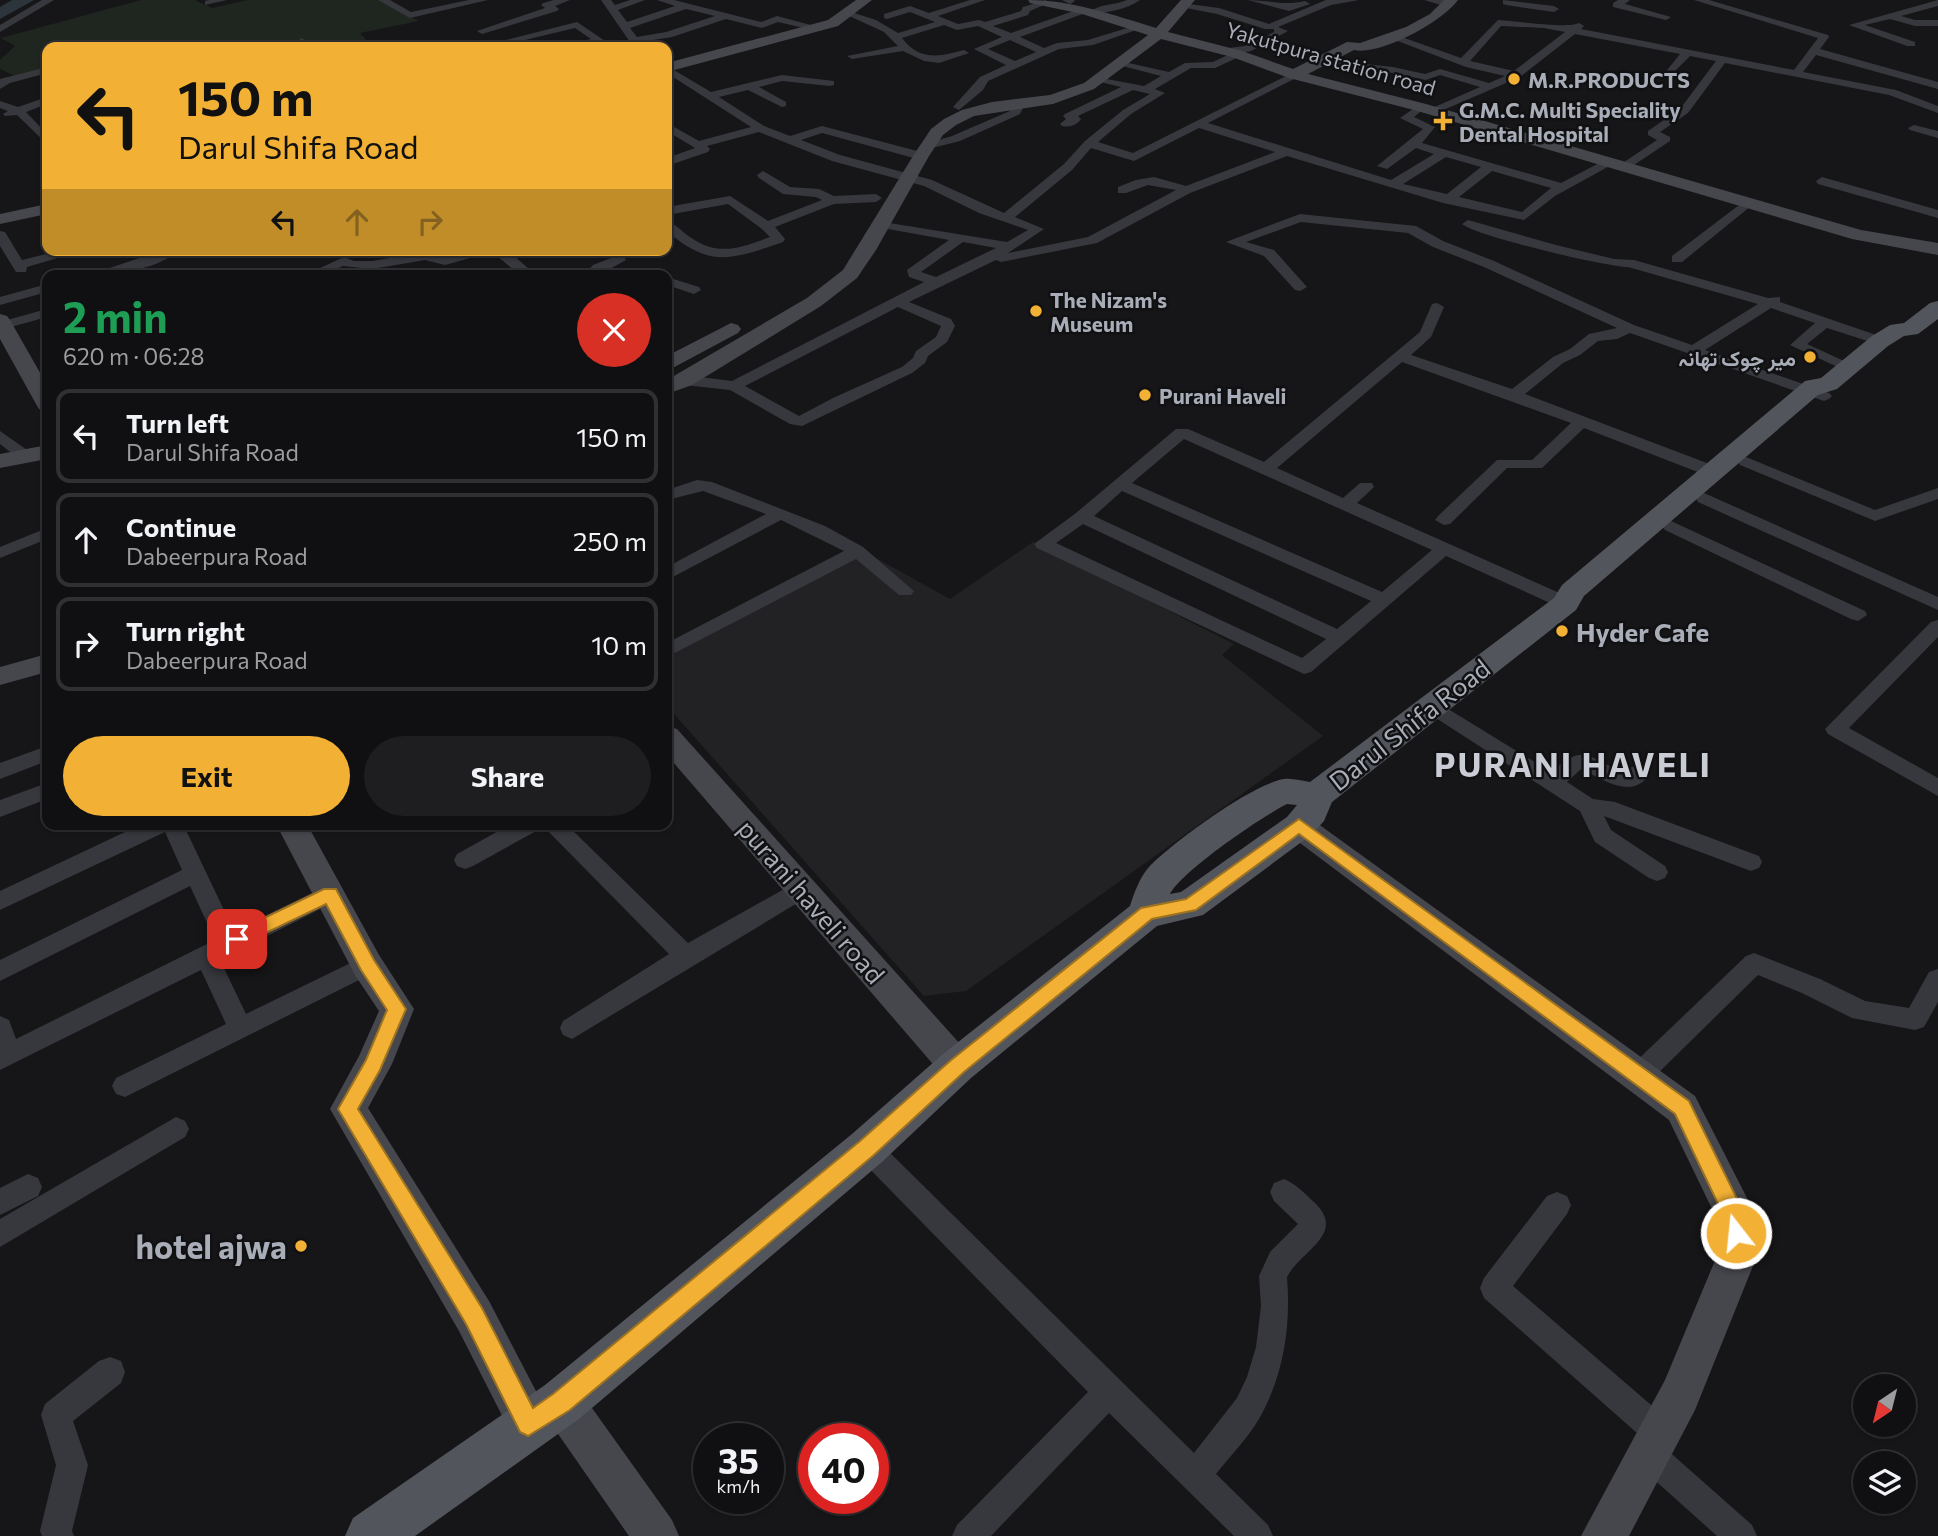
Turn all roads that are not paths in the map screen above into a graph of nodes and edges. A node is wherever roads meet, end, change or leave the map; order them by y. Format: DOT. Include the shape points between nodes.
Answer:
graph roads {
  1 [pos="49,0"];
  2 [pos="222,0"];
  3 [pos="383,0"];
  4 [pos="483,0"];
  5 [pos="565,0"];
  6 [pos="606,0"];
  7 [pos="640,0"];
  8 [pos="662,0"];
  9 [pos="705,0"];
  10 [pos="865,0"];
  11 [pos="980,0"];
  12 [pos="1135,0"];
  13 [pos="1318,0"];
  14 [pos="1354,0"];
  15 [pos="1429,0"];
  16 [pos="1625,0"];
  17 [pos="1699,0"];
  18 [pos="1039,1"];
  19 [pos="1261,1"];
  20 [pos="1186,2"];
  21 [pos="1450,2"];
  22 [pos="1506,2"];
  23 [pos="208,3"];
  24 [pos="1938,3"];
  25 [pos="1075,5"];
  26 [pos="1551,5"];
  27 [pos="686,6"];
  28 [pos="1289,8"];
  29 [pos="613,9"];
  30 [pos="848,12"];
  31 [pos="1303,13"];
  32 [pos="1886,14"];
  33 [pos="726,16"];
  34 [pos="887,16"];
  35 [pos="928,17"];
  36 [pos="1666,17"];
  37 [pos="777,19"];
  38 [pos="745,21"];
  39 [pos="1586,21"];
  40 [pos="944,22"];
  41 [pos="1938,23"];
  42 [pos="1538,24"];
  43 [pos="985,25"];
  44 [pos="625,26"];
  45 [pos="1269,27"];
  46 [pos="817,28"];
  47 [pos="0,29"];
  48 [pos="482,31"];
  49 [pos="1627,31"];
  50 [pos="1572,32"];
  51 [pos="1159,34"];
  52 [pos="898,36"];
  53 [pos="1010,36"];
  54 [pos="1140,36"];
  55 [pos="1392,37"];
  56 [pos="1614,39"];
  57 [pos="596,41"];
  58 [pos="502,42"];
  59 [pos="590,42"];
  60 [pos="635,42"];
  61 [pos="643,42"];
  62 [pos="1558,42"];
  63 [pos="672,43"];
  64 [pos="1578,47"];
  65 [pos="904,48"];
  66 [pos="1600,48"];
  67 [pos="1043,51"];
  68 [pos="1814,51"];
  69 [pos="1688,52"];
  70 [pos="964,53"];
  71 [pos="1231,53"];
  72 [pos="852,56"];
  73 [pos="1723,59"];
  74 [pos="944,61"];
  75 [pos="1119,62"];
  76 [pos="1319,62"];
  77 [pos="1463,62"];
  78 [pos="1868,64"];
  79 [pos="1014,65"];
  80 [pos="672,68"];
  81 [pos="42,71"];
  82 [pos="672,72"];
  83 [pos="1797,73"];
  84 [pos="974,74"];
  85 [pos="1669,74"];
  86 [pos="1168,75"];
  87 [pos="1294,75"];
  88 [pos="1516,75"];
  89 [pos="3,80"];
  90 [pos="1829,80"];
  91 [pos="1088,82"];
  92 [pos="830,83"];
  93 [pos="749,86"];
  94 [pos="1489,86"];
  95 [pos="1938,86"];
  96 [pos="1139,88"];
  97 [pos="14,91"];
  98 [pos="1822,94"];
  99 [pos="710,96"];
  100 [pos="27,97"];
  101 [pos="42,102"];
  102 [pos="42,102"];
  103 [pos="1011,102"];
  104 [pos="0,104"];
  105 [pos="782,104"];
  106 [pos="959,107"];
  107 [pos="1427,109"];
  108 [pos="1938,110"];
  109 [pos="19,111"];
  110 [pos="0,117"];
  111 [pos="1066,124"];
  112 [pos="1198,124"];
  113 [pos="760,128"];
  114 [pos="1914,128"];
  115 [pos="672,129"];
  116 [pos="42,135"];
  117 [pos="1938,135"];
  118 [pos="790,140"];
  119 [pos="1089,143"];
  120 [pos="699,144"];
  121 [pos="1414,144"];
  122 [pos="1110,149"];
  123 [pos="918,151"];
  124 [pos="1286,152"];
  125 [pos="1442,154"];
  126 [pos="672,160"];
  127 [pos="1618,165"];
  128 [pos="1383,166"];
  129 [pos="1068,167"];
  130 [pos="1489,167"];
  131 [pos="763,175"];
  132 [pos="901,176"];
  133 [pos="1822,181"];
  134 [pos="1393,185"];
  135 [pos="1561,187"];
  136 [pos="1122,190"];
  137 [pos="1186,190"];
  138 [pos="876,198"];
  139 [pos="832,200"];
  140 [pos="1447,200"];
  141 [pos="1747,203"];
  142 [pos="42,210"];
  143 [pos="672,210"];
  144 [pos="1938,214"];
  145 [pos="1006,218"];
  146 [pos="0,219"];
  147 [pos="882,224"];
  148 [pos="766,226"];
  149 [pos="1038,229"];
  150 [pos="1458,231"];
  151 [pos="672,232"];
  152 [pos="0,235"];
  153 [pos="1859,235"];
  154 [pos="961,238"];
  155 [pos="1081,242"];
  156 [pos="1010,247"];
  157 [pos="1938,248"];
  158 [pos="58,256"];
  159 [pos="163,256"];
  160 [pos="425,256"];
  161 [pos="425,256"];
  162 [pos="464,256"];
  163 [pos="505,256"];
  164 [pos="617,256"];
  165 [pos="839,256"];
  166 [pos="1677,259"];
  167 [pos="985,261"];
  168 [pos="1938,268"];
  169 [pos="114,270"];
  170 [pos="324,270"];
  171 [pos="522,270"];
  172 [pos="596,270"];
  173 [pos="810,280"];
  174 [pos="936,282"];
  175 [pos="672,283"];
  176 [pos="835,287"];
  177 [pos="1300,287"];
  178 [pos="42,289"];
  179 [pos="694,290"];
  180 [pos="1786,294"];
  181 [pos="1938,296"];
  182 [pos="0,301"];
  183 [pos="900,303"];
  184 [pos="1769,303"];
  185 [pos="1437,307"];
  186 [pos="1938,308"];
  187 [pos="42,314"];
  188 [pos="747,320"];
  189 [pos="1825,322"];
  190 [pos="2,323"];
  191 [pos="1629,328"];
  192 [pos="1892,332"];
  193 [pos="1693,351"];
  194 [pos="1403,356"];
  195 [pos="672,362"];
  196 [pos="1847,366"];
  197 [pos="684,380"];
  198 [pos="672,386"];
  199 [pos="734,386"];
  200 [pos="1819,389"];
  201 [pos="42,392"];
  202 [pos="1514,395"];
  203 [pos="1582,421"];
  204 [pos="0,436"];
  205 [pos="36,454"];
  206 [pos="0,461"];
  207 [pos="1746,462"];
  208 [pos="1265,470"];
  209 [pos="1714,472"];
  210 [pos="1120,484"];
  211 [pos="1366,488"];
  212 [pos="672,493"];
  213 [pos="1938,493"];
  214 [pos="1704,498"];
  215 [pos="1345,505"];
  216 [pos="780,513"];
  217 [pos="1082,517"];
  218 [pos="1444,520"];
  219 [pos="1671,526"];
  220 [pos="42,535"];
  221 [pos="1445,548"];
  222 [pos="857,551"];
  223 [pos="0,554"];
  224 [pos="672,571"];
  225 [pos="905,591"];
  226 [pos="1382,599"];
  227 [pos="1568,601"];
  228 [pos="1938,604"];
  229 [pos="1858,615"];
  230 [pos="1938,626"];
  231 [pos="1338,637"];
  232 [pos="672,648"];
  233 [pos="42,664"];
  234 [pos="0,676"];
  235 [pos="1432,706"];
  236 [pos="672,744"];
  237 [pos="42,755"];
  238 [pos="0,771"];
  239 [pos="1639,773"];
  240 [pos="1552,783"];
  241 [pos="1938,788"];
  242 [pos="42,793"];
  243 [pos="1588,806"];
  244 [pos="0,809"];
  245 [pos="1308,811"];
  246 [pos="150,830"];
  247 [pos="175,830"];
  248 [pos="294,830"];
  249 [pos="519,830"];
  250 [pos="558,830"];
  251 [pos="465,860"];
  252 [pos="1751,862"];
  253 [pos="1657,872"];
  254 [pos="196,873"];
  255 [pos="801,890"];
  256 [pos="330,894"];
  257 [pos="0,901"];
  258 [pos="229,944"];
  259 [pos="686,956"];
  260 [pos="207,957"];
  261 [pos="367,965"];
  262 [pos="0,971"];
  263 [pos="1938,979"];
  264 [pos="0,1027"];
  265 [pos="240,1028"];
  266 [pos="572,1028"];
  267 [pos="5,1057"];
  268 [pos="957,1066"];
  269 [pos="1638,1076"];
  270 [pos="125,1086"];
  271 [pos="176,1129"];
  272 [pos="867,1148"];
  273 [pos="28,1187"];
  274 [pos="1284,1192"];
  275 [pos="0,1202"];
  276 [pos="1557,1205"];
  277 [pos="0,1234"];
  278 [pos="110,1372"];
  279 [pos="1109,1392"];
  280 [pos="562,1402"];
  281 [pos="1656,1445"];
  282 [pos="1195,1476"];
  283 [pos="58,1536"];
  284 [pos="371,1536"];
  285 [pos="656,1536"];
  286 [pos="968,1536"];
  287 [pos="1257,1536"];
  288 [pos="1604,1536"];
  289 [pos="1741,1536"];
  1 -- 47 [label="street"];
  2 -- 23 [label="street"];
  3 -- 4 [label="street" via="410,15"];
  5 -- 48 [label="street" via="546,5 554,9"];
  6 -- 29 [label="street"];
  7 -- 29 [label="street"];
  8 -- 27 [label="street"];
  9 -- 37 [label="street"];
  10 -- 30 [label="street"];
  11 -- 35 [label="street"];
  12 -- 25 [label="street"];
  13 -- 28 [label="street"];
  14 -- 31 [label="street" via="1329,2"];
  15 -- 21 [label="street"];
  16 -- 36 [label="street" via="1616,6"];
  17 -- 68 [label="street" via="1824,37"];
  18 -- 25 [label="street"];
  18 -- 43 [label="street" via="1025,13"];
  19 -- 28 [label="street"];
  20 -- 45 [label="street"];
  20 -- 51 [label="street"];
  21 -- 55 [label="street" via="1427,22"];
  22 -- 26 [label="street"];
  24 -- 32 [label="street"];
  25 -- 53 [label="street" via="1045,28"];
  25 -- 54 [label="street"];
  26 -- 42 [label="street"];
  27 -- 33 [label="street"];
  27 -- 44 [label="street"];
  28 -- 31 [label="street"];
  29 -- 44 [label="street"];
  30 -- 46 [label="street"];
  30 -- 52 [label="street"];
  31 -- 45 [label="street"];
  32 -- 41 [label="street" via="1915,23"];
  32 -- 78 [label="street" via="1854,26 1910,42"];
  33 -- 38 [label="street"];
  33 -- 61 [label="street"];
  34 -- 35 [label="street" via="910,9"];
  35 -- 40 [label="street"];
  37 -- 38 [label="street" via="762,25"];
  37 -- 46 [label="street"];
  38 -- 63 [label="street"];
  39 -- 50 [label="street"];
  40 -- 43 [label="street" via="957,27"];
  40 -- 52 [label="street"];
  42 -- 50 [label="street"];
  42 -- 77 [label="street" via="1498,23"];
  43 -- 53 [label="street"];
  44 -- 60 [label="street"];
  45 -- 71 [label="street" via="1283,31"];
  46 -- 80 [label="street"];
  49 -- 56 [label="street"];
  50 -- 56 [label="street"];
  50 -- 62 [label="street"];
  51 -- 54 [label="street"];
  51 -- 71 [label="street, Yakutpura station road"];
  52 -- 65 [label="street"];
  53 -- 67 [label="street"];
  53 -- 79 [label="street" via="979,49"];
  54 -- 67 [label="street"];
  54 -- 75 [label="street"];
  54 -- 91 [label="street" via="1124,41"];
  55 -- 76 [label="street" via="1360,47 1352,45"];
  55 -- 77 [label="street"];
  56 -- 66 [label="street"];
  56 -- 69 [label="street"];
  57 -- 58 [label="street" via="577,25"];
  57 -- 59 [label="street"];
  62 -- 64 [label="street"];
  62 -- 88 [label="street"];
  65 -- 72 [label="street"];
  65 -- 74 [label="street" via="930,62"];
  67 -- 79 [label="street"];
  68 -- 78 [label="street"];
  68 -- 83 [label="street"];
  69 -- 73 [label="street"];
  69 -- 85 [label="street"];
  70 -- 74 [label="street"];
  71 -- 86 [label="street" via="1215,65 1189,65"];
  71 -- 87 [label="street, Yakutpura station road"];
  73 -- 83 [label="street"];
  73 -- 127 [label="street" via="1684,111 1652,133 1666,139"];
  74 -- 84 [label="street"];
  75 -- 86 [label="street"];
  75 -- 91 [label="street"];
  76 -- 87 [label="street"];
  76 -- 94 [label="street" via="1426,77 1440,72"];
  77 -- 88 [label="street"];
  78 -- 95 [label="street"];
  79 -- 84 [label="street"];
  81 -- 89 [label="street"];
  82 -- 99 [label="street"];
  83 -- 90 [label="street"];
  84 -- 106 [label="street" via="979,88"];
  86 -- 96 [label="street"];
  87 -- 107 [label="street, Yakutpura station road"];
  87 -- 112 [label="street"];
  88 -- 94 [label="street"];
  89 -- 97 [label="street"];
  90 -- 98 [label="street"];
  90 -- 108 [label="street" via="1892,92"];
  91 -- 96 [label="street"];
  91 -- 103 [label="street" via="1053,99"];
  92 -- 93 [label="street" via="782,78"];
  93 -- 99 [label="street"];
  93 -- 105 [label="street"];
  94 -- 107 [label="street"];
  96 -- 111 [label="street" via="1069,116 1075,119"];
  96 -- 119 [label="street" via="1160,93 1127,111"];
  99 -- 113 [label="street"];
  100 -- 101 [label="street"];
  102 -- 109 [label="street"];
  103 -- 106 [label="street"];
  103 -- 123 [label="street" via="950,121"];
  104 -- 109 [label="street"];
  106 -- 123 [label="street" via="929,122"];
  107 -- 121 [label="street" via="1405,117 1429,127"];
  107 -- 127 [label="street, Yakutpura station road"];
  109 -- 110 [label="street"];
  109 -- 116 [label="street"];
  112 -- 122 [label="street" via="1134,157"];
  112 -- 124 [label="street"];
  113 -- 118 [label="street"];
  113 -- 120 [label="street"];
  114 -- 117 [label="street"];
  115 -- 120 [label="street"];
  118 -- 123 [label="street" via="822,129"];
  118 -- 132 [label="street"];
  119 -- 122 [label="street"];
  119 -- 129 [label="street"];
  120 -- 126 [label="street" via="704,149"];
  121 -- 125 [label="street"];
  121 -- 128 [label="street"];
  122 -- 129 [label="street"];
  123 -- 132 [label="street"];
  124 -- 134 [label="street"];
  124 -- 137 [label="street"];
  125 -- 130 [label="street"];
  125 -- 134 [label="street"];
  127 -- 135 [label="street"];
  127 -- 141 [label="street, Yakutpura station road"];
  129 -- 145 [label="street"];
  130 -- 135 [label="street"];
  130 -- 140 [label="street"];
  131 -- 139 [label="street" via="787,191"];
  132 -- 138 [label="street"];
  132 -- 145 [label="street" via="928,183"];
  132 -- 147 [label="street"];
  133 -- 144 [label="street"];
  134 -- 140 [label="street"];
  135 -- 140 [label="street" via="1524,216"];
  136 -- 137 [label="street" via="1152,179"];
  137 -- 155 [label="street"];
  138 -- 139 [label="street"];
  138 -- 165 [label="street"];
  139 -- 148 [label="street"];
  141 -- 153 [label="street, Yakutpura station road"];
  141 -- 166 [label="street"];
  142 -- 146 [label="street"];
  143 -- 148 [label="street" via="730,200"];
  145 -- 149 [label="street"];
  147 -- 154 [label="street"];
  147 -- 176 [label="street" via="850,274"];
  148 -- 151 [label="street" via="780,238 717,257"];
  149 -- 155 [label="street"];
  149 -- 156 [label="street"];
  150 -- 177 [label="street" via="1300,218 1233,242 1273,250"];
  150 -- 184 [label="street" via="1629,263"];
  150 -- 191 [label="street" via="1489,264"];
  152 -- 158 [label="street" via="20,267"];
  153 -- 157 [label="street, Yakutpura station road"];
  153 -- 168 [label="street"];
  154 -- 156 [label="street"];
  154 -- 174 [label="street" via="914,270 914,274"];
  155 -- 167 [label="street"];
  156 -- 167 [label="street"];
  159 -- 169 [label="street"];
  160 -- 162 [label="street" via="445,261"];
  161 -- 170 [label="street" via="372,265 344,261"];
  163 -- 171 [label="street"];
  164 -- 172 [label="street" via="620,260"];
  167 -- 174 [label="street"];
  173 -- 176 [label="street"];
  174 -- 183 [label="street"];
  175 -- 179 [label="street"];
  176 -- 197 [label="street"];
  178 -- 182 [label="street"];
  180 -- 184 [label="street"];
  181 -- 192 [label="main road, Darul Shifa Road"];
  183 -- 199 [label="street"];
  183 -- 199 [label="street" via="948,326 942,339 907,370 802,421"];
  184 -- 189 [label="street"];
  184 -- 193 [label="street"];
  185 -- 194 [label="street" via="1426,334"];
  186 -- 192 [label="main road" via="1910,329"];
  187 -- 190 [label="street"];
  188 -- 195 [label="street"];
  189 -- 192 [label="street"];
  189 -- 196 [label="street" via="1797,345"];
  190 -- 201 [label="street"];
  191 -- 193 [label="street"];
  191 -- 202 [label="street" via="1612,336 1594,337"];
  192 -- 196 [label="main road, Darul Shifa Road"];
  193 -- 200 [label="street"];
  194 -- 202 [label="street"];
  194 -- 208 [label="street"];
  196 -- 200 [label="main road, Darul Shifa Road"];
  197 -- 198 [label="street"];
  197 -- 199 [label="street"];
  200 -- 207 [label="main road"];
  200 -- 209 [label="main road, Darul Shifa Road"];
  202 -- 203 [label="street"];
  203 -- 209 [label="street"];
  203 -- 218 [label="street" via="1536,465 1503,463"];
  204 -- 205 [label="street"];
  205 -- 206 [label="street"];
  207 -- 213 [label="street" via="1875,516"];
  207 -- 214 [label="main road"];
  208 -- 210 [label="street" via="1182,432"];
  208 -- 215 [label="street"];
  209 -- 227 [label="main road, Darul Shifa Road" via="1573,591"];
  210 -- 217 [label="street"];
  210 -- 226 [label="street"];
  211 -- 215 [label="street"];
  212 -- 216 [label="street" via="697,485"];
  214 -- 219 [label="main road"];
  214 -- 228 [label="street"];
  215 -- 221 [label="street"];
  216 -- 222 [label="street"];
  216 -- 224 [label="street"];
  217 -- 231 [label="street"];
  217 -- 231 [label="street" via="1043,544 1304,667"];
  219 -- 227 [label="main road" via="1603,586 1587,597"];
  219 -- 229 [label="street"];
  220 -- 223 [label="street"];
  221 -- 226 [label="street"];
  221 -- 227 [label="street"];
  222 -- 225 [label="street"];
  222 -- 232 [label="street"];
  226 -- 231 [label="street"];
  227 -- 235 [label="main road, Darul Shifa Road"];
  230 -- 241 [label="street" via="1835,729"];
  233 -- 234 [label="street"];
  235 -- 240 [label="street"];
  235 -- 245 [label="main road, Darul Shifa Road"];
  236 -- 255 [label="street, purani haveli road"];
  237 -- 238 [label="street"];
  239 -- 240 [label="street" via="1620,780 1577,761"];
  240 -- 243 [label="street"];
  242 -- 244 [label="street"];
  243 -- 252 [label="street" via="1607,808"];
  243 -- 253 [label="street" via="1603,836"];
  245 -- 268 [label="main road, Darul Shifa Road" via="1190,905 1147,913"];
  245 -- 269 [label="street"];
  246 -- 257 [label="street"];
  247 -- 254 [label="street"];
  248 -- 256 [label="street"];
  249 -- 251 [label="street"];
  250 -- 259 [label="street"];
  254 -- 258 [label="street"];
  254 -- 262 [label="street"];
  255 -- 259 [label="street"];
  255 -- 268 [label="street, purani haveli road"];
  256 -- 258 [label="street"];
  256 -- 261 [label="street"];
  258 -- 260 [label="street"];
  259 -- 266 [label="street"];
  260 -- 265 [label="street"];
  260 -- 267 [label="street"];
  261 -- 265 [label="street"];
  261 -- 280 [label="street" via="397,1009 374,1064 348,1109 474,1316 528,1424"];
  263 -- 269 [label="street" via="1915,1020 1861,1011 1755,963"];
  264 -- 267 [label="street"];
  265 -- 270 [label="street"];
  268 -- 272 [label="main road, Darul Shifa Road"];
  269 -- 281 [label="street" via="1682,1108 1734,1213 1739,1251"];
  271 -- 277 [label="street"];
  272 -- 279 [label="street"];
  272 -- 280 [label="main road, Darul Shifa Road"];
  273 -- 275 [label="street"];
  274 -- 282 [label="street" via="1311,1218 1312,1229 1280,1262 1273,1276 1271,1346 1248,1409"];
  276 -- 281 [label="street" via="1493,1288"];
  278 -- 283 [label="street" via="56,1415 72,1465"];
  279 -- 282 [label="street"];
  279 -- 286 [label="street"];
  280 -- 284 [label="main road, Darul Shifa Road"];
  280 -- 285 [label="street"];
  281 -- 288 [label="street"];
  281 -- 289 [label="street"];
  282 -- 287 [label="street"];
}
